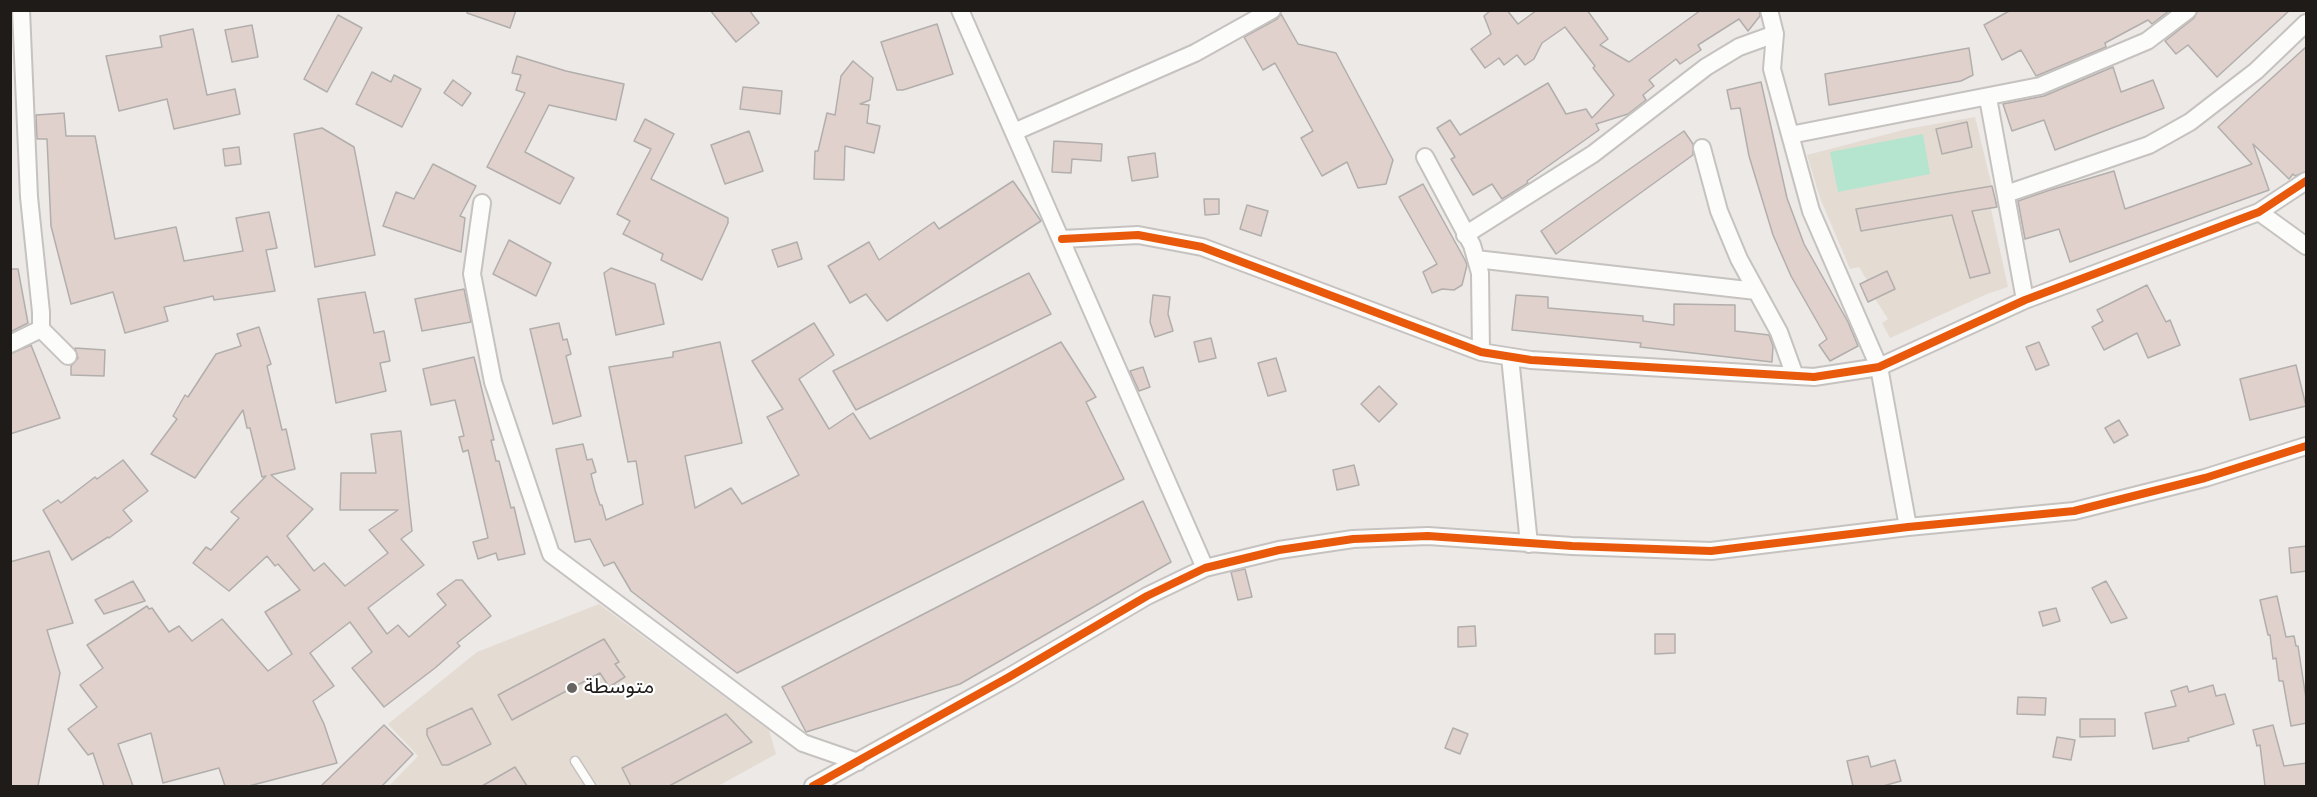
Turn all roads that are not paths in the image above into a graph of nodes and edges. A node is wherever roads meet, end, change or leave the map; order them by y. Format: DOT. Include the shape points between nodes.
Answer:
graph roads {
  1 [pos="21,10"];
  2 [pos="960,10"];
  3 [pos="1272,10"];
  4 [pos="1769,10"];
  5 [pos="2188,10"];
  6 [pos="2307,23"];
  7 [pos="1775,34"];
  8 [pos="1988,98"];
  9 [pos="1014,132"];
  10 [pos="1790,135"];
  11 [pos="1702,148"];
  12 [pos="1425,157"];
  13 [pos="2307,181"];
  14 [pos="2006,194"];
  15 [pos="482,203"];
  16 [pos="2259,212"];
  17 [pos="1465,235"];
  18 [pos="1062,239"];
  19 [pos="2307,246"];
  20 [pos="1476,259"];
  21 [pos="1756,291"];
  22 [pos="2025,300"];
  23 [pos="41,329"];
  24 [pos="10,345"];
  25 [pos="1480,352"];
  26 [pos="68,356"];
  27 [pos="1510,357"];
  28 [pos="1879,367"];
  29 [pos="1795,376"];
  30 [pos="2307,446"];
  31 [pos="1908,527"];
  32 [pos="1529,544"];
  33 [pos="1205,568"];
  34 [pos="574,761"];
  35 [pos="858,762"];
  36 [pos="591,786"];
  37 [pos="813,786"];
  1 -- 23 [label="street" via="29,197"];
  2 -- 9 [label="street"];
  3 -- 9 [label="street" via="1195,53"];
  4 -- 7 [label="street"];
  5 -- 8 [label="street" via="2147,41 2091,66 2040,86"];
  6 -- 14 [label="street" via="2256,71 2190,122 2149,145"];
  7 -- 10 [label="street" via="1772,69"];
  7 -- 17 [label="street" via="1739,47 1706,67 1593,154"];
  8 -- 10 [label="street"];
  8 -- 14 [label="street"];
  9 -- 18 [label="street"];
  10 -- 28 [label="street" via="1810,211"];
  11 -- 21 [label="street" via="1719,211"];
  12 -- 17 [label="street"];
  13 -- 16 [label="street"];
  14 -- 22 [label="street"];
  15 -- 35 [label="street" via="472,274 493,382 550,554 803,743"];
  16 -- 19 [label="street"];
  16 -- 22 [label="street"];
  17 -- 20 [label="street"];
  18 -- 25 [label="street" via="1138,235 1202,247"];
  18 -- 33 [label="street"];
  20 -- 21 [label="street"];
  20 -- 25 [label="street" via="1480,273"];
  21 -- 29 [label="street" via="1779,332"];
  22 -- 28 [label="street"];
  23 -- 24 [label="street"];
  23 -- 26 [label="street"];
  25 -- 27 [label="street"];
  27 -- 29 [label="street"];
  27 -- 32 [label="street"];
  28 -- 29 [label="street" via="1814,377"];
  28 -- 31 [label="street"];
  30 -- 31 [label="street" via="2205,478 2074,511"];
  31 -- 32 [label="street" via="1711,551"];
  32 -- 33 [label="street" via="1428,536 1353,539 1279,549"];
  33 -- 35 [label="street" via="1147,596"];
  34 -- 36 [label="lane"];
  35 -- 37 [label="street"];
}
